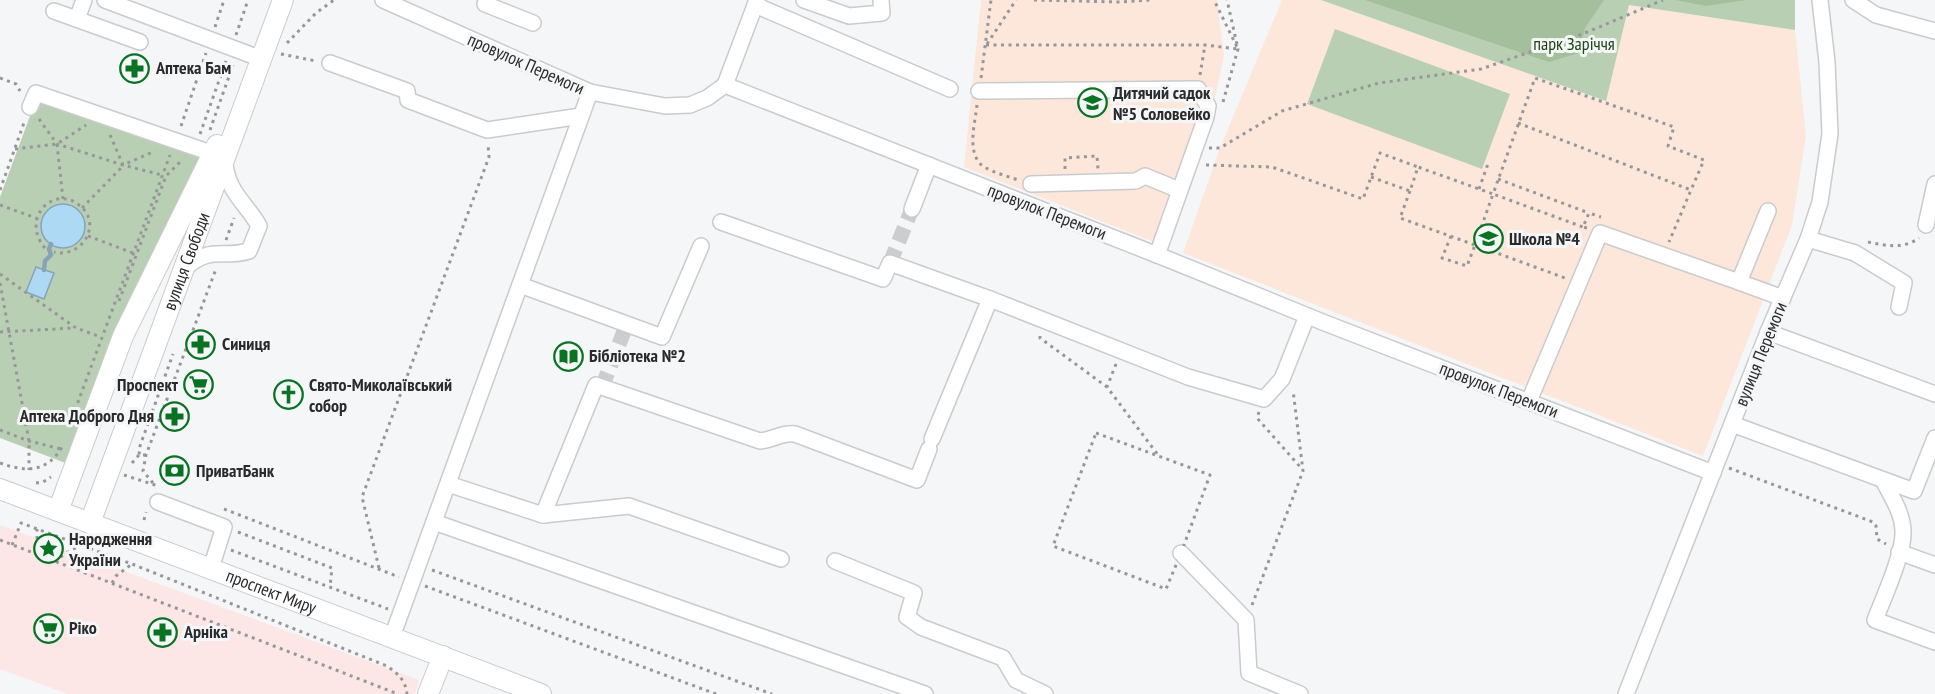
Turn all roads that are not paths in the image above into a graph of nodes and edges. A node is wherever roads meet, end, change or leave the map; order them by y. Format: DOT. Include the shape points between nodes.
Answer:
graph roads {
  1 [pos="84,0"];
  2 [pos="105,0"];
  3 [pos="271,0"];
  4 [pos="284,0"];
  5 [pos="383,0"];
  6 [pos="486,0"];
  7 [pos="804,0"];
  8 [pos="881,0"];
  9 [pos="1820,0"];
  10 [pos="1853,0"];
  11 [pos="756,2"];
  12 [pos="54,10"];
  13 [pos="78,19"];
  14 [pos="533,23"];
  15 [pos="1935,31"];
  16 [pos="140,42"];
  17 [pos="245,52"];
  18 [pos="330,63"];
  19 [pos="725,85"];
  20 [pos="950,89"];
  21 [pos="979,91"];
  22 [pos="590,92"];
  23 [pos="30,107"];
  24 [pos="242,113"];
  25 [pos="581,116"];
  26 [pos="213,155"];
  27 [pos="929,165"];
  28 [pos="1030,184"];
  29 [pos="1935,184"];
  30 [pos="1179,190"];
  31 [pos="912,209"];
  32 [pos="1768,211"];
  33 [pos="721,222"];
  34 [pos="1926,225"];
  35 [pos="1808,239"];
  36 [pos="701,246"];
  37 [pos="1157,255"];
  38 [pos="185,268"];
  39 [pos="1739,282"];
  40 [pos="520,285"];
  41 [pos="1783,298"];
  42 [pos="990,299"];
  43 [pos="1899,307"];
  44 [pos="1307,315"];
  45 [pos="1768,332"];
  46 [pos="123,336"];
  47 [pos="156,346"];
  48 [pos="1935,394"];
  49 [pos="1529,401"];
  50 [pos="1732,424"];
  51 [pos="1935,438"];
  52 [pos="1715,468"];
  53 [pos="1884,480"];
  54 [pos="448,484"];
  55 [pos="0,489"];
  56 [pos="158,502"];
  57 [pos="58,510"];
  58 [pos="543,515"];
  59 [pos="434,522"];
  60 [pos="90,523"];
  61 [pos="1899,552"];
  62 [pos="1181,553"];
  63 [pos="781,558"];
  64 [pos="835,561"];
  65 [pos="1935,565"];
  66 [pos="211,568"];
  67 [pos="392,637"];
  68 [pos="1935,642"];
  69 [pos="442,657"];
  70 [pos="428,694"];
  71 [pos="542,694"];
  72 [pos="925,694"];
  73 [pos="1045,694"];
  74 [pos="1300,694"];
  75 [pos="1626,694"];
  1 -- 13 [label="street"];
  2 -- 17 [label="street"];
  3 -- 17 [label="main road, вулиця Свободи"];
  4 -- 24 [label="main road, вулиця Свободи"];
  5 -- 22 [label="street, провулок Перемоги"];
  6 -- 14 [label="street" via="485,4"];
  7 -- 8 [label="street" via="849,16 882,13"];
  9 -- 35 [label="street, вулиця Перемоги" via="1830,134 1820,202"];
  10 -- 15 [label="street" via="1876,15"];
  11 -- 19 [label="street"];
  11 -- 20 [label="street"];
  12 -- 13 [label="street"];
  13 -- 16 [label="street"];
  17 -- 24 [label="main road" via="255,60 238,106"];
  17 -- 26 [label="main road, вулиця Свободи"];
  18 -- 25 [label="street" via="408,91 408,100 487,130"];
  19 -- 22 [label="street, провулок Перемоги" via="690,105 665,106"];
  19 -- 27 [label="street, провулок Перемоги"];
  21 -- 30 [label="street" via="1198,89 1208,106 1206,117"];
  22 -- 25 [label="street"];
  23 -- 26 [label="street" via="36,93"];
  24 -- 26 [label="main road, вулиця Свободи"];
  25 -- 40 [label="street"];
  26 -- 38 [label="main road, вулиця Свободи"];
  26 -- 38 [label="street" via="259,226 249,251 212,253 196,258"];
  26 -- 46 [label="main road, вулиця Свободи"];
  27 -- 31 [label="street"];
  27 -- 37 [label="street, провулок Перемоги"];
  28 -- 30 [label="street" via="1136,181 1145,176"];
  29 -- 34 [label="street"];
  30 -- 37 [label="street"];
  32 -- 39 [label="street"];
  33 -- 42 [label="street" via="883,279 890,263"];
  35 -- 41 [label="street, вулиця Перемоги"];
  35 -- 43 [label="street" via="1855,253 1904,283"];
  36 -- 40 [label="street" via="662,337"];
  37 -- 44 [label="street, провулок Перемоги"];
  38 -- 47 [label="main road, вулиця Свободи"];
  39 -- 41 [label="street"];
  39 -- 49 [label="street" via="1603,226"];
  40 -- 54 [label="street"];
  41 -- 45 [label="street, вулиця Перемоги"];
  42 -- 44 [label="street" via="1188,377 1264,399 1282,380"];
  42 -- 58 [label="street" via="917,480 795,434 760,441 596,385"];
  44 -- 49 [label="street, провулок Перемоги"];
  45 -- 48 [label="street"];
  45 -- 50 [label="street, вулиця Перемоги"];
  46 -- 47 [label="main road" via="135,324 143,323 154,332"];
  46 -- 57 [label="main road, вулиця Свободи"];
  47 -- 60 [label="main road, вулиця Свободи"];
  49 -- 52 [label="street, провулок Перемоги"];
  50 -- 52 [label="street, вулиця Перемоги"];
  50 -- 53 [label="street"];
  51 -- 53 [label="street" via="1914,491"];
  52 -- 75 [label="street, вулиця Перемоги"];
  53 -- 61 [label="street" via="1901,516 1904,533"];
  54 -- 58 [label="street"];
  54 -- 59 [label="street"];
  55 -- 57 [label="main road, проспект Миру"];
  56 -- 66 [label="street" via="224,527"];
  57 -- 60 [label="main road, проспект Миру"];
  58 -- 63 [label="street" via="629,507"];
  59 -- 67 [label="street"];
  59 -- 72 [label="street"];
  60 -- 66 [label="main road, проспект Миру"];
  61 -- 65 [label="street"];
  61 -- 68 [label="street" via="1875,621"];
  62 -- 74 [label="street" via="1246,620 1249,673"];
  64 -- 73 [label="street" via="914,593 907,617 921,627 1003,658 1017,680"];
  66 -- 67 [label="main road, проспект Миру"];
  67 -- 69 [label="main road, проспект Миру"];
  69 -- 70 [label="main road"];
  69 -- 71 [label="main road, проспект Миру"];
}
